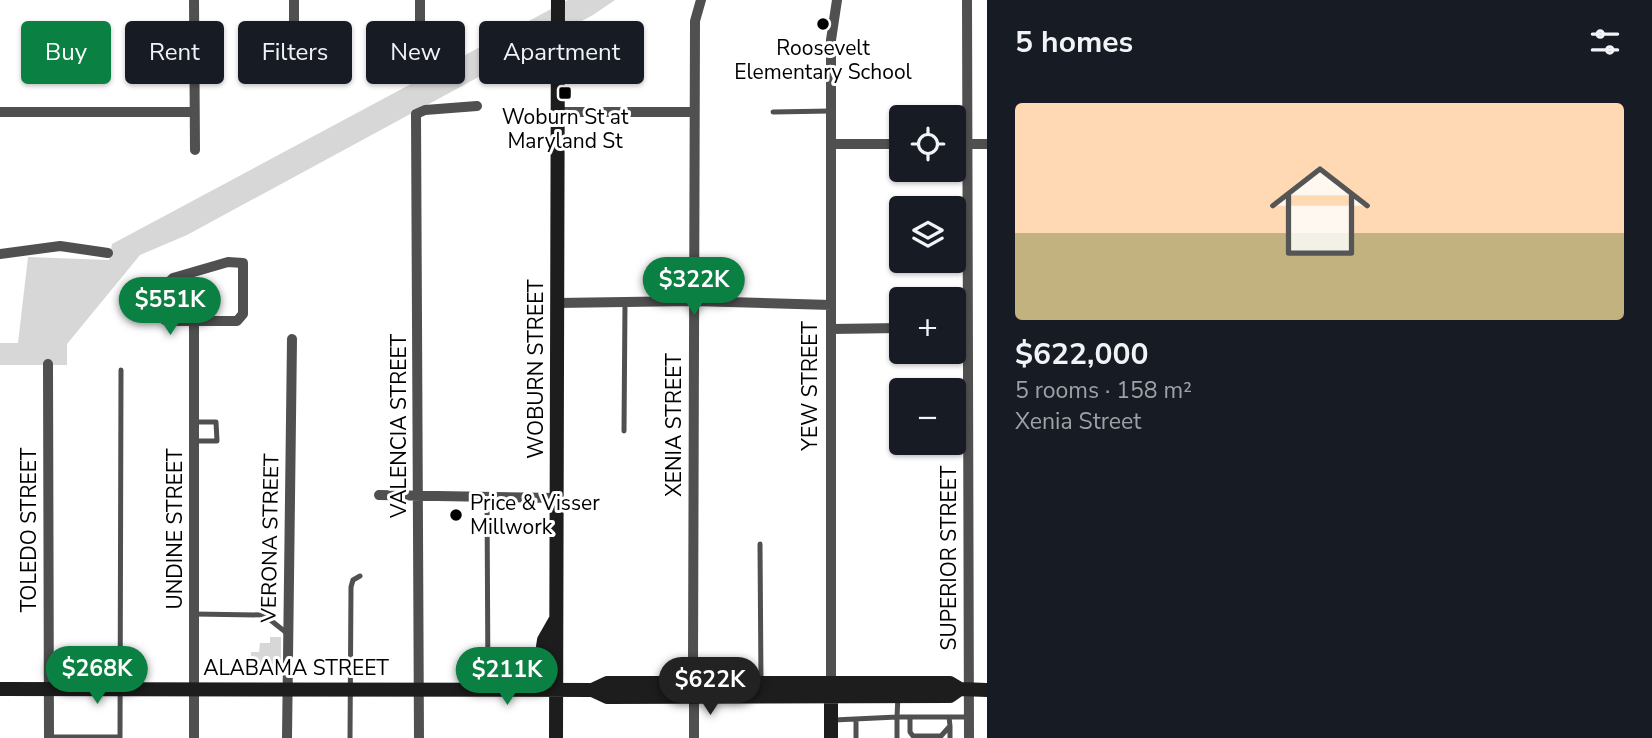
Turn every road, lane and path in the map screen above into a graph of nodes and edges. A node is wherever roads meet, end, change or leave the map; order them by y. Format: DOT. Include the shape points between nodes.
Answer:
graph roads {
  1 [pos="194,0"];
  2 [pos="294,0"];
  3 [pos="419,0"];
  4 [pos="558,0"];
  5 [pos="701,0"];
  6 [pos="837,0"];
  7 [pos="967,0"];
  8 [pos="294,21"];
  9 [pos="420,21"];
  10 [pos="477,106"];
  11 [pos="831,111"];
  12 [pos="0,112"];
  13 [pos="194,112"];
  14 [pos="558,112"];
  15 [pos="694,112"];
  16 [pos="773,112"];
  17 [pos="831,144"];
  18 [pos="889,144"];
  19 [pos="968,144"];
  20 [pos="987,144"];
  21 [pos="194,150"];
  22 [pos="108,253"];
  23 [pos="0,254"];
  24 [pos="693,301"];
  25 [pos="557,303"];
  26 [pos="625,303"];
  27 [pos="831,305"];
  28 [pos="194,321"];
  29 [pos="966,327"];
  30 [pos="889,328"];
  31 [pos="831,329"];
  32 [pos="292,339"];
  33 [pos="48,364"];
  34 [pos="966,364"];
  35 [pos="121,370"];
  36 [pos="194,422"];
  37 [pos="624,431"];
  38 [pos="194,442"];
  39 [pos="379,495"];
  40 [pos="419,495"];
  41 [pos="487,495"];
  42 [pos="557,498"];
  43 [pos="760,544"];
  44 [pos="360,576"];
  45 [pos="194,614"];
  46 [pos="557,618"];
  47 [pos="288,634"];
  48 [pos="761,683"];
  49 [pos="0,689"];
  50 [pos="49,689"];
  51 [pos="120,689"];
  52 [pos="194,689"];
  53 [pos="288,689"];
  54 [pos="350,689"];
  55 [pos="419,689"];
  56 [pos="488,689"];
  57 [pos="526,689"];
  58 [pos="556,690"];
  59 [pos="692,690"];
  60 [pos="831,690"];
  61 [pos="964,690"];
  62 [pos="987,690"];
  63 [pos="898,696"];
  64 [pos="897,717"];
  65 [pos="910,717"];
  66 [pos="949,717"];
  67 [pos="969,717"];
  68 [pos="831,720"];
  69 [pos="856,720"];
  70 [pos="950,726"];
  71 [pos="49,737"];
  72 [pos="120,737"];
  73 [pos="194,738"];
  74 [pos="287,738"];
  75 [pos="351,738"];
  76 [pos="419,738"];
  77 [pos="556,738"];
  78 [pos="694,738"];
  79 [pos="831,738"];
  80 [pos="856,738"];
  81 [pos="897,738"];
  82 [pos="950,738"];
  83 [pos="969,738"];
  1 -- 13 [label="street"];
  2 -- 8 [label="street"];
  3 -- 9 [label="street"];
  4 -- 14 [label="main road, WOBURN STREET"];
  5 -- 15 [label="street, XENIA STREET" via="695,21"];
  6 -- 11 [label="street, YEW STREET"];
  7 -- 19 [label="street, SUPERIOR STREET"];
  10 -- 40 [label="street, VALENCIA STREET" via="416,114"];
  11 -- 16 [label="lane"];
  11 -- 17 [label="street, YEW STREET"];
  12 -- 13 [label="street"];
  13 -- 21 [label="street"];
  14 -- 15 [label="street"];
  14 -- 25 [label="main road, WOBURN STREET"];
  15 -- 24 [label="street, XENIA STREET"];
  17 -- 18 [label="street"];
  17 -- 27 [label="street, YEW STREET"];
  19 -- 20 [label="street"];
  19 -- 29 [label="street, SUPERIOR STREET"];
  22 -- 23 [label="street" via="60,246"];
  24 -- 26 [label="street"];
  24 -- 27 [label="street"];
  24 -- 59 [label="street, XENIA STREET"];
  25 -- 26 [label="street"];
  25 -- 42 [label="main road, WOBURN STREET"];
  26 -- 37 [label="lane"];
  27 -- 31 [label="street, YEW STREET"];
  28 -- 28 [label="street" via="167,321 156,314 165,286 173,278 228,262 243,263 243,314 237,321"];
  28 -- 36 [label="street, UNDINE STREET"];
  30 -- 31 [label="street"];
  31 -- 60 [label="street, YEW STREET"];
  32 -- 47 [label="street, VERONA STREET"];
  33 -- 50 [label="street, TOLEDO STREET"];
  34 -- 61 [label="street, SUPERIOR STREET"];
  35 -- 51 [label="lane"];
  36 -- 38 [label="street, UNDINE STREET"];
  36 -- 38 [label="lane" via="216,422 216,441"];
  38 -- 45 [label="street, UNDINE STREET"];
  39 -- 40 [label="street"];
  40 -- 41 [label="street"];
  40 -- 55 [label="street, VALENCIA STREET"];
  41 -- 42 [label="street"];
  41 -- 56 [label="lane"];
  42 -- 46 [label="main road, WOBURN STREET"];
  43 -- 48 [label="lane"];
  44 -- 54 [label="lane" via="351,587"];
  45 -- 47 [label="lane" via="264,615"];
  45 -- 52 [label="street, UNDINE STREET"];
  46 -- 57 [label="main road" via="544,640 539,673"];
  46 -- 58 [label="main road, WOBURN STREET"];
  47 -- 53 [label="street, VERONA STREET"];
  48 -- 59 [label="main road, ALABAMA STREET"];
  48 -- 60 [label="main road, ALABAMA STREET"];
  49 -- 50 [label="main road, ALABAMA STREET"];
  50 -- 51 [label="main road, ALABAMA STREET"];
  50 -- 71 [label="street, TOLEDO STREET"];
  51 -- 52 [label="main road, ALABAMA STREET"];
  51 -- 72 [label="lane"];
  52 -- 53 [label="main road, ALABAMA STREET"];
  52 -- 73 [label="street, UNDINE STREET"];
  53 -- 54 [label="main road, ALABAMA STREET"];
  53 -- 74 [label="street, VERONA STREET"];
  54 -- 55 [label="main road, ALABAMA STREET"];
  54 -- 75 [label="lane"];
  55 -- 56 [label="main road, ALABAMA STREET"];
  55 -- 76 [label="street, VALENCIA STREET"];
  56 -- 57 [label="main road, ALABAMA STREET"];
  57 -- 58 [label="main road, ALABAMA STREET"];
  58 -- 59 [label="main road, ALABAMA STREET" via="592,690 607,683"];
  58 -- 77 [label="main road, WOBURN STREET"];
  59 -- 60 [label="main road, ALABAMA STREET"];
  59 -- 78 [label="street, XENIA STREET"];
  60 -- 61 [label="main road, ALABAMA STREET" via="950,683"];
  60 -- 63 [label="main road, ALABAMA STREET"];
  60 -- 68 [label="main road, YEW STREET"];
  61 -- 62 [label="main road, ALABAMA STREET"];
  61 -- 63 [label="main road, ALABAMA STREET" via="950,696"];
  61 -- 67 [label="street, SUPERIOR STREET"];
  63 -- 64 [label="lane"];
  64 -- 65 [label="lane"];
  64 -- 69 [label="lane"];
  64 -- 81 [label="lane"];
  65 -- 66 [label="lane"];
  65 -- 70 [label="lane" via="913,736 940,736"];
  66 -- 67 [label="lane"];
  66 -- 70 [label="lane"];
  67 -- 83 [label="street, SUPERIOR STREET"];
  68 -- 69 [label="lane"];
  68 -- 79 [label="main road, YEW STREET"];
  69 -- 80 [label="lane"];
  70 -- 82 [label="lane"];
  71 -- 72 [label="lane"];
}
